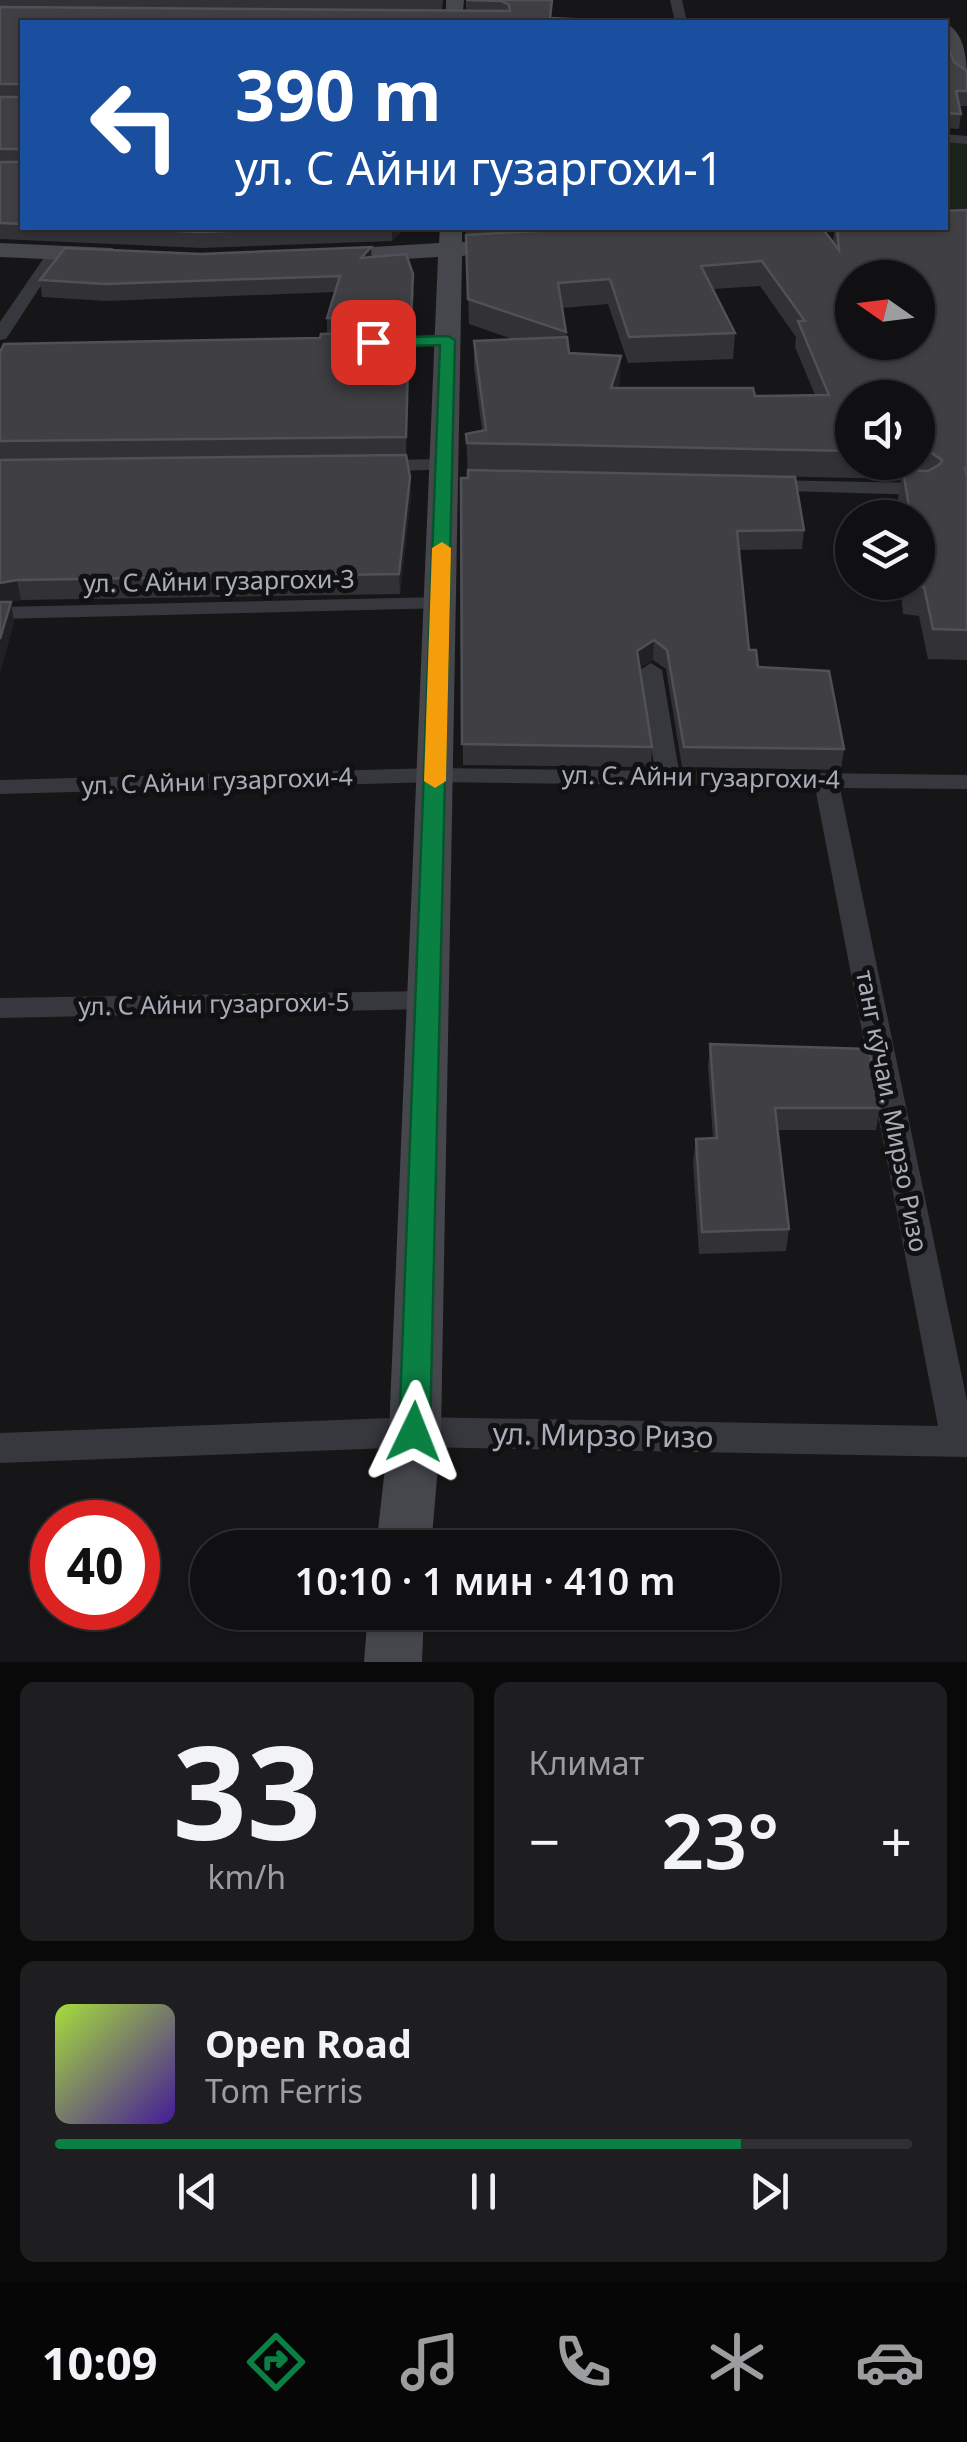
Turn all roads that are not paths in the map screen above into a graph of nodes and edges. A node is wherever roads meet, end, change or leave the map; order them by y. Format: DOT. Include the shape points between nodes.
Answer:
graph roads {
  1 [pos="956,47"];
  2 [pos="967,78"];
  3 [pos="463,241"];
  4 [pos="0,250"];
  5 [pos="55,252"];
  6 [pos="128,256"];
  7 [pos="290,258"];
  8 [pos="0,335"];
  9 [pos="448,340"];
  10 [pos="350,343"];
  11 [pos="348,466"];
  12 [pos="451,475"];
  13 [pos="744,486"];
  14 [pos="924,489"];
  15 [pos="440,603"];
  16 [pos="0,613"];
  17 [pos="652,670"];
  18 [pos="435,775"];
  19 [pos="668,775"];
  20 [pos="826,780"];
  21 [pos="967,782"];
  22 [pos="0,787"];
  23 [pos="428,1000"];
  24 [pos="0,1008"];
  25 [pos="414,1432"];
  26 [pos="963,1442"];
  27 [pos="0,1448"];
  28 [pos="405,1530"];
  29 [pos="395,1630"];
  30 [pos="393,1662"];
  1 -- 2 [label="street"];
  3 -- 7 [label="street"];
  3 -- 9 [label="street"];
  4 -- 5 [label="street"];
  5 -- 6 [label="street"];
  5 -- 8 [label="street"];
  9 -- 10 [label="street"];
  9 -- 12 [label="street"];
  11 -- 12 [label="street"];
  12 -- 15 [label="street"];
  13 -- 14 [label="street"];
  15 -- 16 [label="street, ул. С Айни гузаргохи-3"];
  15 -- 18 [label="street"];
  17 -- 19 [label="street"];
  18 -- 19 [label="street, ул. С. Айни гузаргохи-4"];
  18 -- 22 [label="street, ул. С Айни гузаргохи-4"];
  18 -- 23 [label="street"];
  19 -- 20 [label="street, ул. С. Айни гузаргохи-4"];
  20 -- 21 [label="street, ул. С. Айни гузаргохи-4"];
  20 -- 26 [label="street, танг кӯчаи. Мирзо Ризо"];
  23 -- 24 [label="street, ул. С Айни гузаргохи-5"];
  23 -- 25 [label="street"];
  25 -- 26 [label="street, ул. Мирзо Ризо"];
  25 -- 27 [label="street, ул. Мирзо Ризо"];
  25 -- 28 [label="street"];
  29 -- 30 [label="street"];
}
